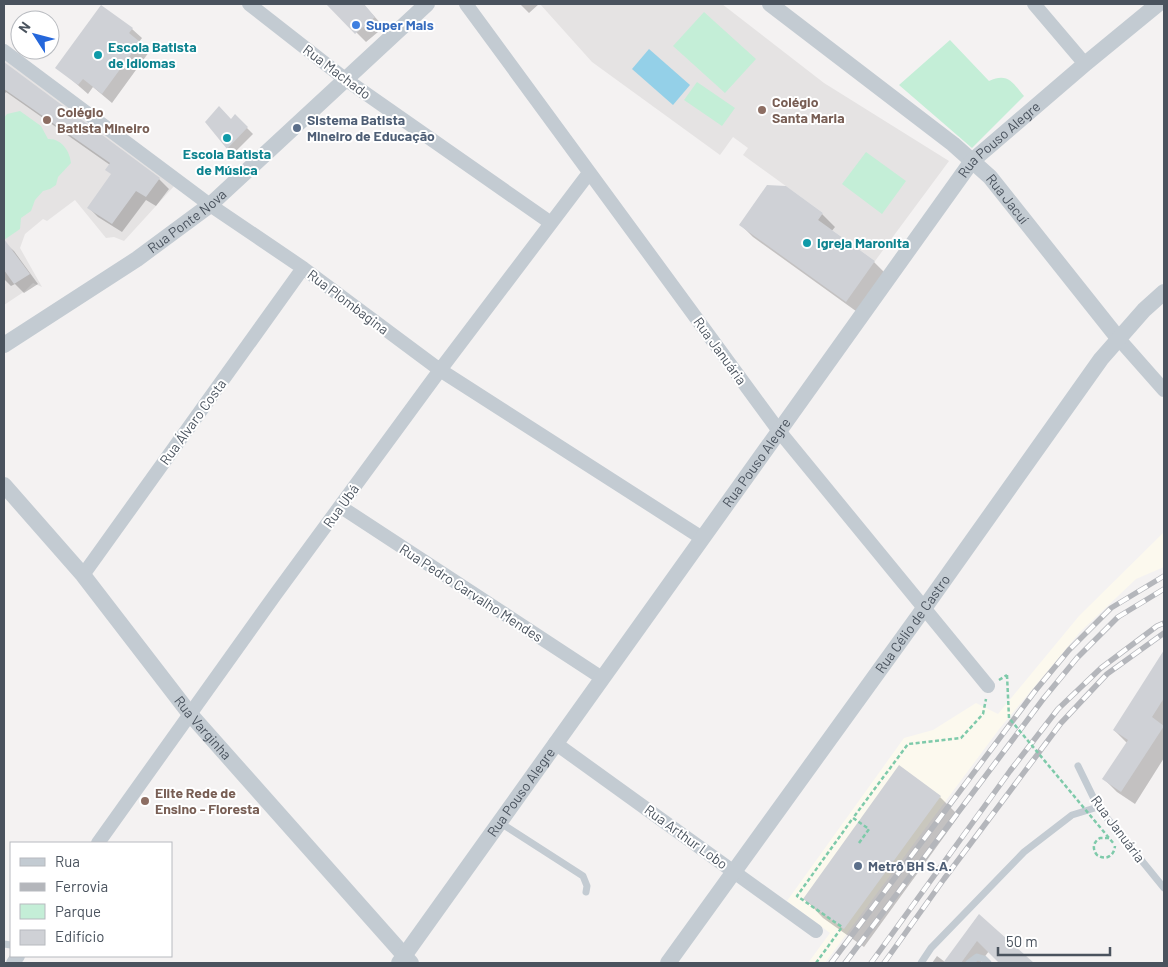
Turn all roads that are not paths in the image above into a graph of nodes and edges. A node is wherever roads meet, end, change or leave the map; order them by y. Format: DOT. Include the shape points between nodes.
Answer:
graph roads {
  1 [pos="249,4"];
  2 [pos="427,4"];
  3 [pos="466,4"];
  4 [pos="770,4"];
  5 [pos="1034,4"];
  6 [pos="1158,4"];
  7 [pos="4,51"];
  8 [pos="1085,64"];
  9 [pos="345,79"];
  10 [pos="972,162"];
  11 [pos="589,173"];
  12 [pos="210,205"];
  13 [pos="551,223"];
  14 [pos="303,268"];
  15 [pos="1164,292"];
  16 [pos="20,335"];
  17 [pos="1118,338"];
  18 [pos="4,345"];
  19 [pos="4,355"];
  20 [pos="440,370"];
  21 [pos="1164,390"];
  22 [pos="779,431"];
  23 [pos="4,485"];
  24 [pos="341,507"];
  25 [pos="702,538"];
  26 [pos="83,575"];
  27 [pos="925,607"];
  28 [pos="602,678"];
  29 [pos="988,686"];
  30 [pos="190,714"];
  31 [pos="555,743"];
  32 [pos="1078,766"];
  33 [pos="1098,807"];
  34 [pos="499,822"];
  35 [pos="99,842"];
  36 [pos="733,872"];
  37 [pos="1164,888"];
  38 [pos="586,892"];
  39 [pos="816,931"];
  40 [pos="405,961"];
  41 [pos="668,963"];
  42 [pos="921,963"];
  43 [pos="969,963"];
  44 [pos="988,963"];
  1 -- 9 [label="street, Rua Machado"];
  2 -- 9 [label="street, Rua Ponte Nova"];
  3 -- 11 [label="street, Rua Januária"];
  4 -- 10 [label="street, Rua Jacuí"];
  5 -- 8 [label="street"];
  6 -- 8 [label="street, Rua Pouso Alegre"];
  7 -- 12 [label="street, Rua Plombagina"];
  8 -- 10 [label="street, Rua Pouso Alegre"];
  9 -- 12 [label="street, Rua Ponte Nova"];
  9 -- 13 [label="street, Rua Machado"];
  10 -- 17 [label="street, Rua Jacuí" via="990,177"];
  10 -- 22 [label="street, Rua Pouso Alegre"];
  11 -- 13 [label="street, Rua Ubá"];
  11 -- 22 [label="street, Rua Januária"];
  12 -- 14 [label="street, Rua Plombagina"];
  12 -- 16 [label="street, Rua Ponte Nova" via="137,258"];
  13 -- 20 [label="street, Rua Ubá"];
  14 -- 20 [label="street, Rua Plombagina"];
  14 -- 26 [label="street, Rua Álvaro Costa"];
  15 -- 17 [label="street, Rua Célio de Castro"];
  16 -- 18 [label="street, Rua Ponte Nova"];
  16 -- 19 [label="street, Rua Ponte Nova"];
  17 -- 21 [label="street, Rua Jacuí"];
  17 -- 27 [label="street, Rua Célio de Castro"];
  20 -- 24 [label="street, Rua Ubá"];
  20 -- 25 [label="street, Rua Plombagina"];
  22 -- 25 [label="street, Rua Pouso Alegre"];
  22 -- 27 [label="street, Rua Januária"];
  23 -- 26 [label="street, Rua Varginha"];
  24 -- 28 [label="street, Rua Pedro Carvalho Mendes"];
  24 -- 30 [label="street, Rua Ubá"];
  25 -- 28 [label="street, Rua Pouso Alegre"];
  26 -- 30 [label="street, Rua Varginha"];
  27 -- 29 [label="street, Rua Januária"];
  27 -- 36 [label="street, Rua Célio de Castro"];
  28 -- 31 [label="street, Rua Pouso Alegre"];
  30 -- 35 [label="street, Rua Ubá"];
  30 -- 40 [label="street, Rua Varginha"];
  31 -- 34 [label="street, Rua Pouso Alegre"];
  31 -- 36 [label="street, Rua Arthur Lobo"];
  32 -- 33 [label="lane, Rua Januária"];
  33 -- 37 [label="lane, Rua Januária"];
  33 -- 42 [label="lane" via="1072,815 1024,852 931,948"];
  34 -- 38 [label="lane" via="583,876"];
  34 -- 40 [label="street, Rua Pouso Alegre"];
  36 -- 39 [label="street, Rua Arthur Lobo"];
  36 -- 41 [label="street, Rua Célio de Castro"];
  43 -- 44 [label="lane" via="977,957"];
}
